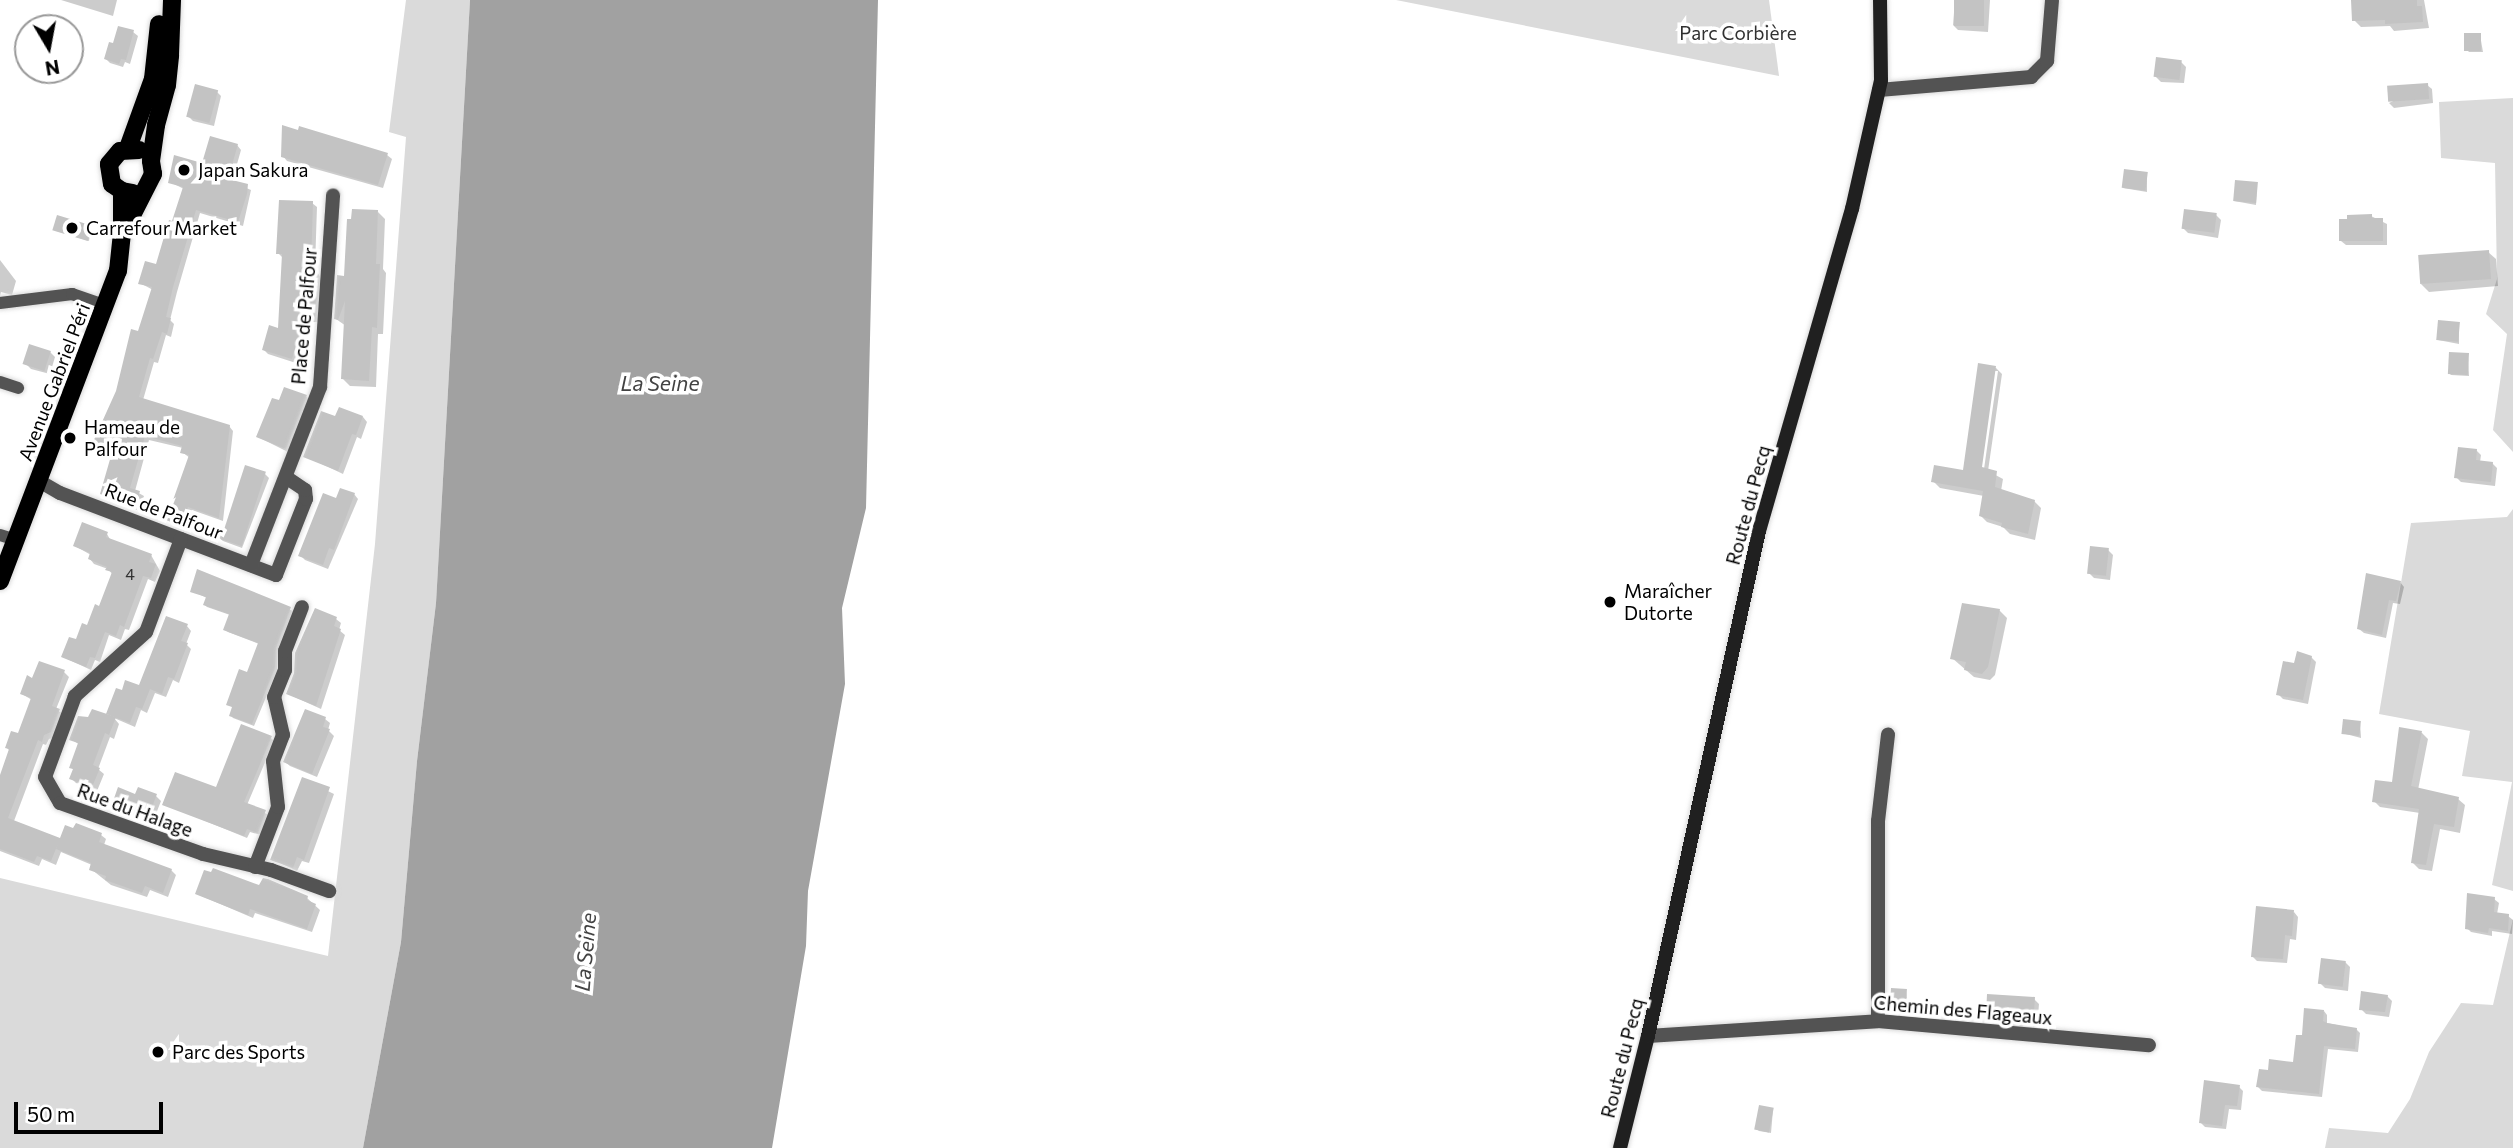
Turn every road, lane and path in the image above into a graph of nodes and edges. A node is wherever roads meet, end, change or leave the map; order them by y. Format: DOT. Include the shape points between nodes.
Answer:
graph roads {
  1 [pos="160,0"];
  2 [pos="172,0"];
  3 [pos="1880,0"];
  4 [pos="2052,0"];
  5 [pos="1880,85"];
  6 [pos="128,148"];
  7 [pos="151,161"];
  8 [pos="143,190"];
  9 [pos="122,191"];
  10 [pos="332,195"];
  11 [pos="122,235"];
  12 [pos="0,303"];
  13 [pos="106,306"];
  14 [pos="0,383"];
  15 [pos="19,388"];
  16 [pos="286,477"];
  17 [pos="39,481"];
  18 [pos="8,537"];
  19 [pos="181,539"];
  20 [pos="251,565"];
  21 [pos="0,581"];
  22 [pos="302,607"];
  23 [pos="1888,735"];
  24 [pos="255,867"];
  25 [pos="330,891"];
  26 [pos="1878,1021"];
  27 [pos="1648,1036"];
  28 [pos="2149,1045"];
  29 [pos="1620,1148"];
  1 -- 6 [label="main road, Avenue Gabriel Péri" via="153,79"];
  2 -- 7 [label="main road, Avenue Gabriel Péri" via="167,85"];
  3 -- 5 [label="main road, Route du Pecq"];
  4 -- 5 [label="street" via="2047,61 2031,77"];
  5 -- 27 [label="main road, Route du Pecq" via="1852,209 1759,531"];
  6 -- 7 [label="main road" via="141,150"];
  6 -- 9 [label="main road, Avenue Gabriel Péri" via="109,164 112,184"];
  7 -- 8 [label="main road, Avenue Gabriel Péri" via="153,174"];
  8 -- 9 [label="main road"];
  8 -- 11 [label="main road, Avenue Gabriel Péri"];
  9 -- 11 [label="main road, Avenue Gabriel Péri"];
  10 -- 16 [label="street, Place de Palfour" via="320,387"];
  11 -- 13 [label="main road, Avenue Gabriel Péri" via="118,271"];
  12 -- 13 [label="lane" via="72,294"];
  13 -- 17 [label="main road, Avenue Gabriel Péri"];
  14 -- 15 [label="lane"];
  16 -- 20 [label="street, Place de Palfour"];
  16 -- 20 [label="street, Rue de Palfour" via="305,490 306,499 276,575"];
  17 -- 18 [label="main road, Avenue Gabriel Péri"];
  17 -- 19 [label="street, Rue de Palfour"];
  18 -- 21 [label="main road, Avenue Gabriel Péri"];
  19 -- 20 [label="street, Rue de Palfour"];
  19 -- 24 [label="street, Rue du Halage" via="146,632 75,696 46,778 60,803 203,854"];
  22 -- 24 [label="street" via="274,697 283,735 273,761 278,807"];
  23 -- 26 [label="street" via="1878,821"];
  24 -- 25 [label="street, Rue du Halage"];
  26 -- 27 [label="street, Chemin des Flageaux"];
  26 -- 28 [label="street, Chemin des Flageaux"];
  27 -- 29 [label="main road, Route du Pecq"];
}
